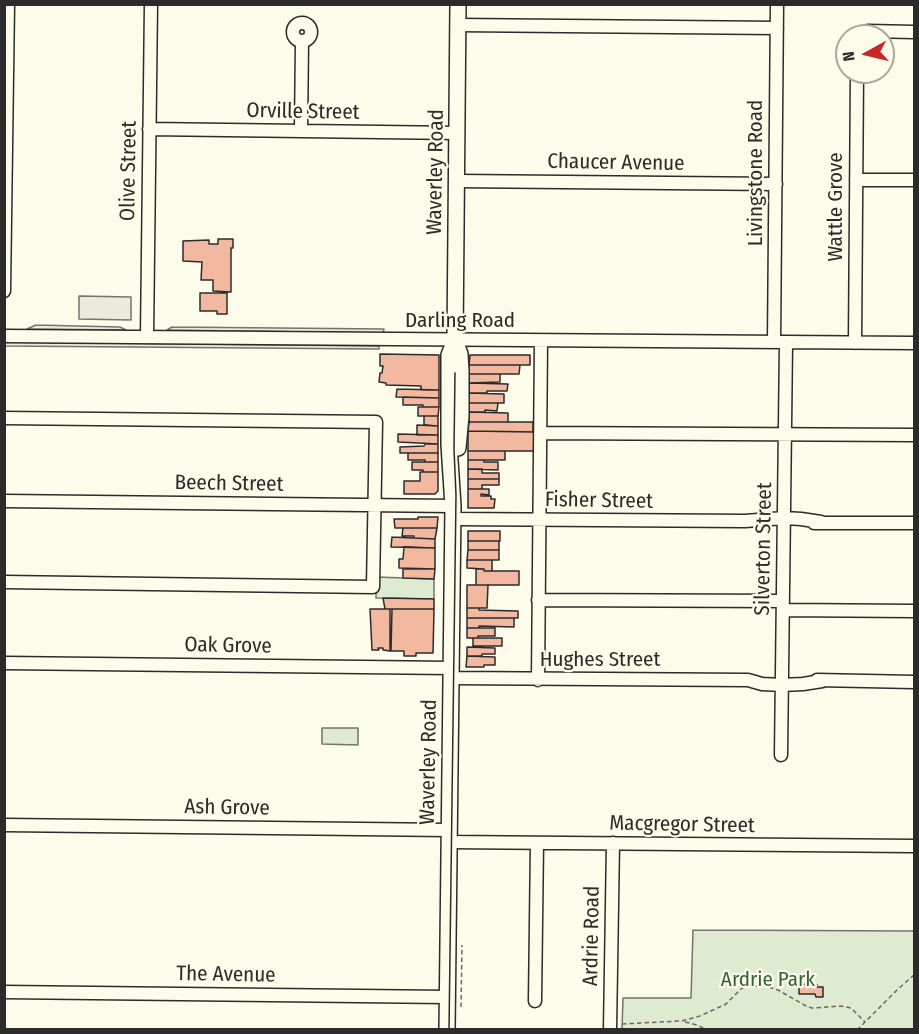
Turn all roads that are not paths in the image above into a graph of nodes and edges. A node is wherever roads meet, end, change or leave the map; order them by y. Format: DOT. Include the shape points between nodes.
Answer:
graph roads {
  1 [pos="8,4"];
  2 [pos="151,4"];
  3 [pos="458,4"];
  4 [pos="777,4"];
  5 [pos="458,25"];
  6 [pos="777,28"];
  7 [pos="895,32"];
  8 [pos="915,32"];
  9 [pos="302,41"];
  10 [pos="857,84"];
  11 [pos="149,129"];
  12 [pos="301,131"];
  13 [pos="457,134"];
  14 [pos="856,180"];
  15 [pos="915,180"];
  16 [pos="456,181"];
  17 [pos="776,184"];
  18 [pos="4,291"];
  19 [pos="4,336"];
  20 [pos="147,337"];
  21 [pos="455,340"];
  22 [pos="541,340"];
  23 [pos="780,343"];
  24 [pos="855,343"];
  25 [pos="915,343"];
  26 [pos="4,418"];
  27 [pos="540,433"];
  28 [pos="785,435"];
  29 [pos="915,435"];
  30 [pos="4,501"];
  31 [pos="375,505"];
  32 [pos="453,507"];
  33 [pos="540,520"];
  34 [pos="784,522"];
  35 [pos="915,523"];
  36 [pos="4,582"];
  37 [pos="538,600"];
  38 [pos="783,606"];
  39 [pos="915,611"];
  40 [pos="4,663"];
  41 [pos="451,673"];
  42 [pos="538,680"];
  43 [pos="782,681"];
  44 [pos="915,682"];
  45 [pos="781,755"];
  46 [pos="4,825"];
  47 [pos="449,836"];
  48 [pos="537,843"];
  49 [pos="613,843"];
  50 [pos="915,846"];
  51 [pos="4,992"];
  52 [pos="447,997"];
  53 [pos="535,1001"];
  54 [pos="447,1029"];
  55 [pos="610,1029"];
  1 -- 18 [label="street"];
  2 -- 11 [label="street, Olive Street"];
  3 -- 5 [label="main road, Waverley Road"];
  4 -- 6 [label="street, Livingstone Road"];
  5 -- 6 [label="street"];
  5 -- 13 [label="main road, Waverley Road"];
  6 -- 17 [label="street, Livingstone Road"];
  7 -- 8 [label="street"];
  9 -- 12 [label="street"];
  10 -- 14 [label="street, Wattle Grove"];
  11 -- 12 [label="street, Orville Street"];
  11 -- 20 [label="street, Olive Street"];
  12 -- 13 [label="street, Orville Street"];
  13 -- 16 [label="main road, Waverley Road"];
  14 -- 15 [label="street"];
  14 -- 24 [label="street, Wattle Grove"];
  16 -- 17 [label="street, Chaucer Avenue"];
  16 -- 21 [label="main road, Waverley Road"];
  17 -- 23 [label="street, Livingstone Road"];
  19 -- 20 [label="street, Darling Road"];
  20 -- 21 [label="street, Darling Road"];
  21 -- 22 [label="street, Darling Road"];
  21 -- 32 [label="main road, Waverley Road" via="449,355"];
  22 -- 23 [label="street, Darling Road"];
  22 -- 27 [label="street"];
  23 -- 24 [label="street, Darling Road"];
  23 -- 28 [label="street, Silverton Street"];
  24 -- 25 [label="street, Darling Road"];
  26 -- 31 [label="street" via="376,422"];
  27 -- 28 [label="street"];
  27 -- 33 [label="street"];
  28 -- 29 [label="street"];
  28 -- 34 [label="street, Silverton Street"];
  30 -- 31 [label="street, Beech Street"];
  31 -- 32 [label="street, Beech Street"];
  31 -- 36 [label="street" via="373,587"];
  32 -- 33 [label="street, Fisher Street"];
  32 -- 41 [label="main road, Waverley Road"];
  33 -- 34 [label="street, Fisher Street"];
  33 -- 37 [label="street"];
  34 -- 35 [label="street, Fisher Street" via="801,519"];
  34 -- 38 [label="street, Silverton Street"];
  37 -- 38 [label="street"];
  37 -- 42 [label="street"];
  38 -- 39 [label="street"];
  38 -- 43 [label="street, Silverton Street"];
  40 -- 41 [label="street, Oak Grove"];
  41 -- 42 [label="street, Hughes Street"];
  41 -- 47 [label="main road, Waverley Road"];
  42 -- 43 [label="street, Hughes Street"];
  43 -- 44 [label="street, Hughes Street"];
  43 -- 45 [label="street, Silverton Street"];
  46 -- 47 [label="street, Ash Grove"];
  47 -- 48 [label="street, Macgregor Street"];
  47 -- 52 [label="main road, Waverley Road"];
  48 -- 49 [label="street, Macgregor Street"];
  48 -- 53 [label="street"];
  49 -- 50 [label="street, Macgregor Street"];
  49 -- 55 [label="street, Ardrie Road"];
  51 -- 52 [label="street, The Avenue"];
  52 -- 54 [label="main road, Waverley Road"];
}
